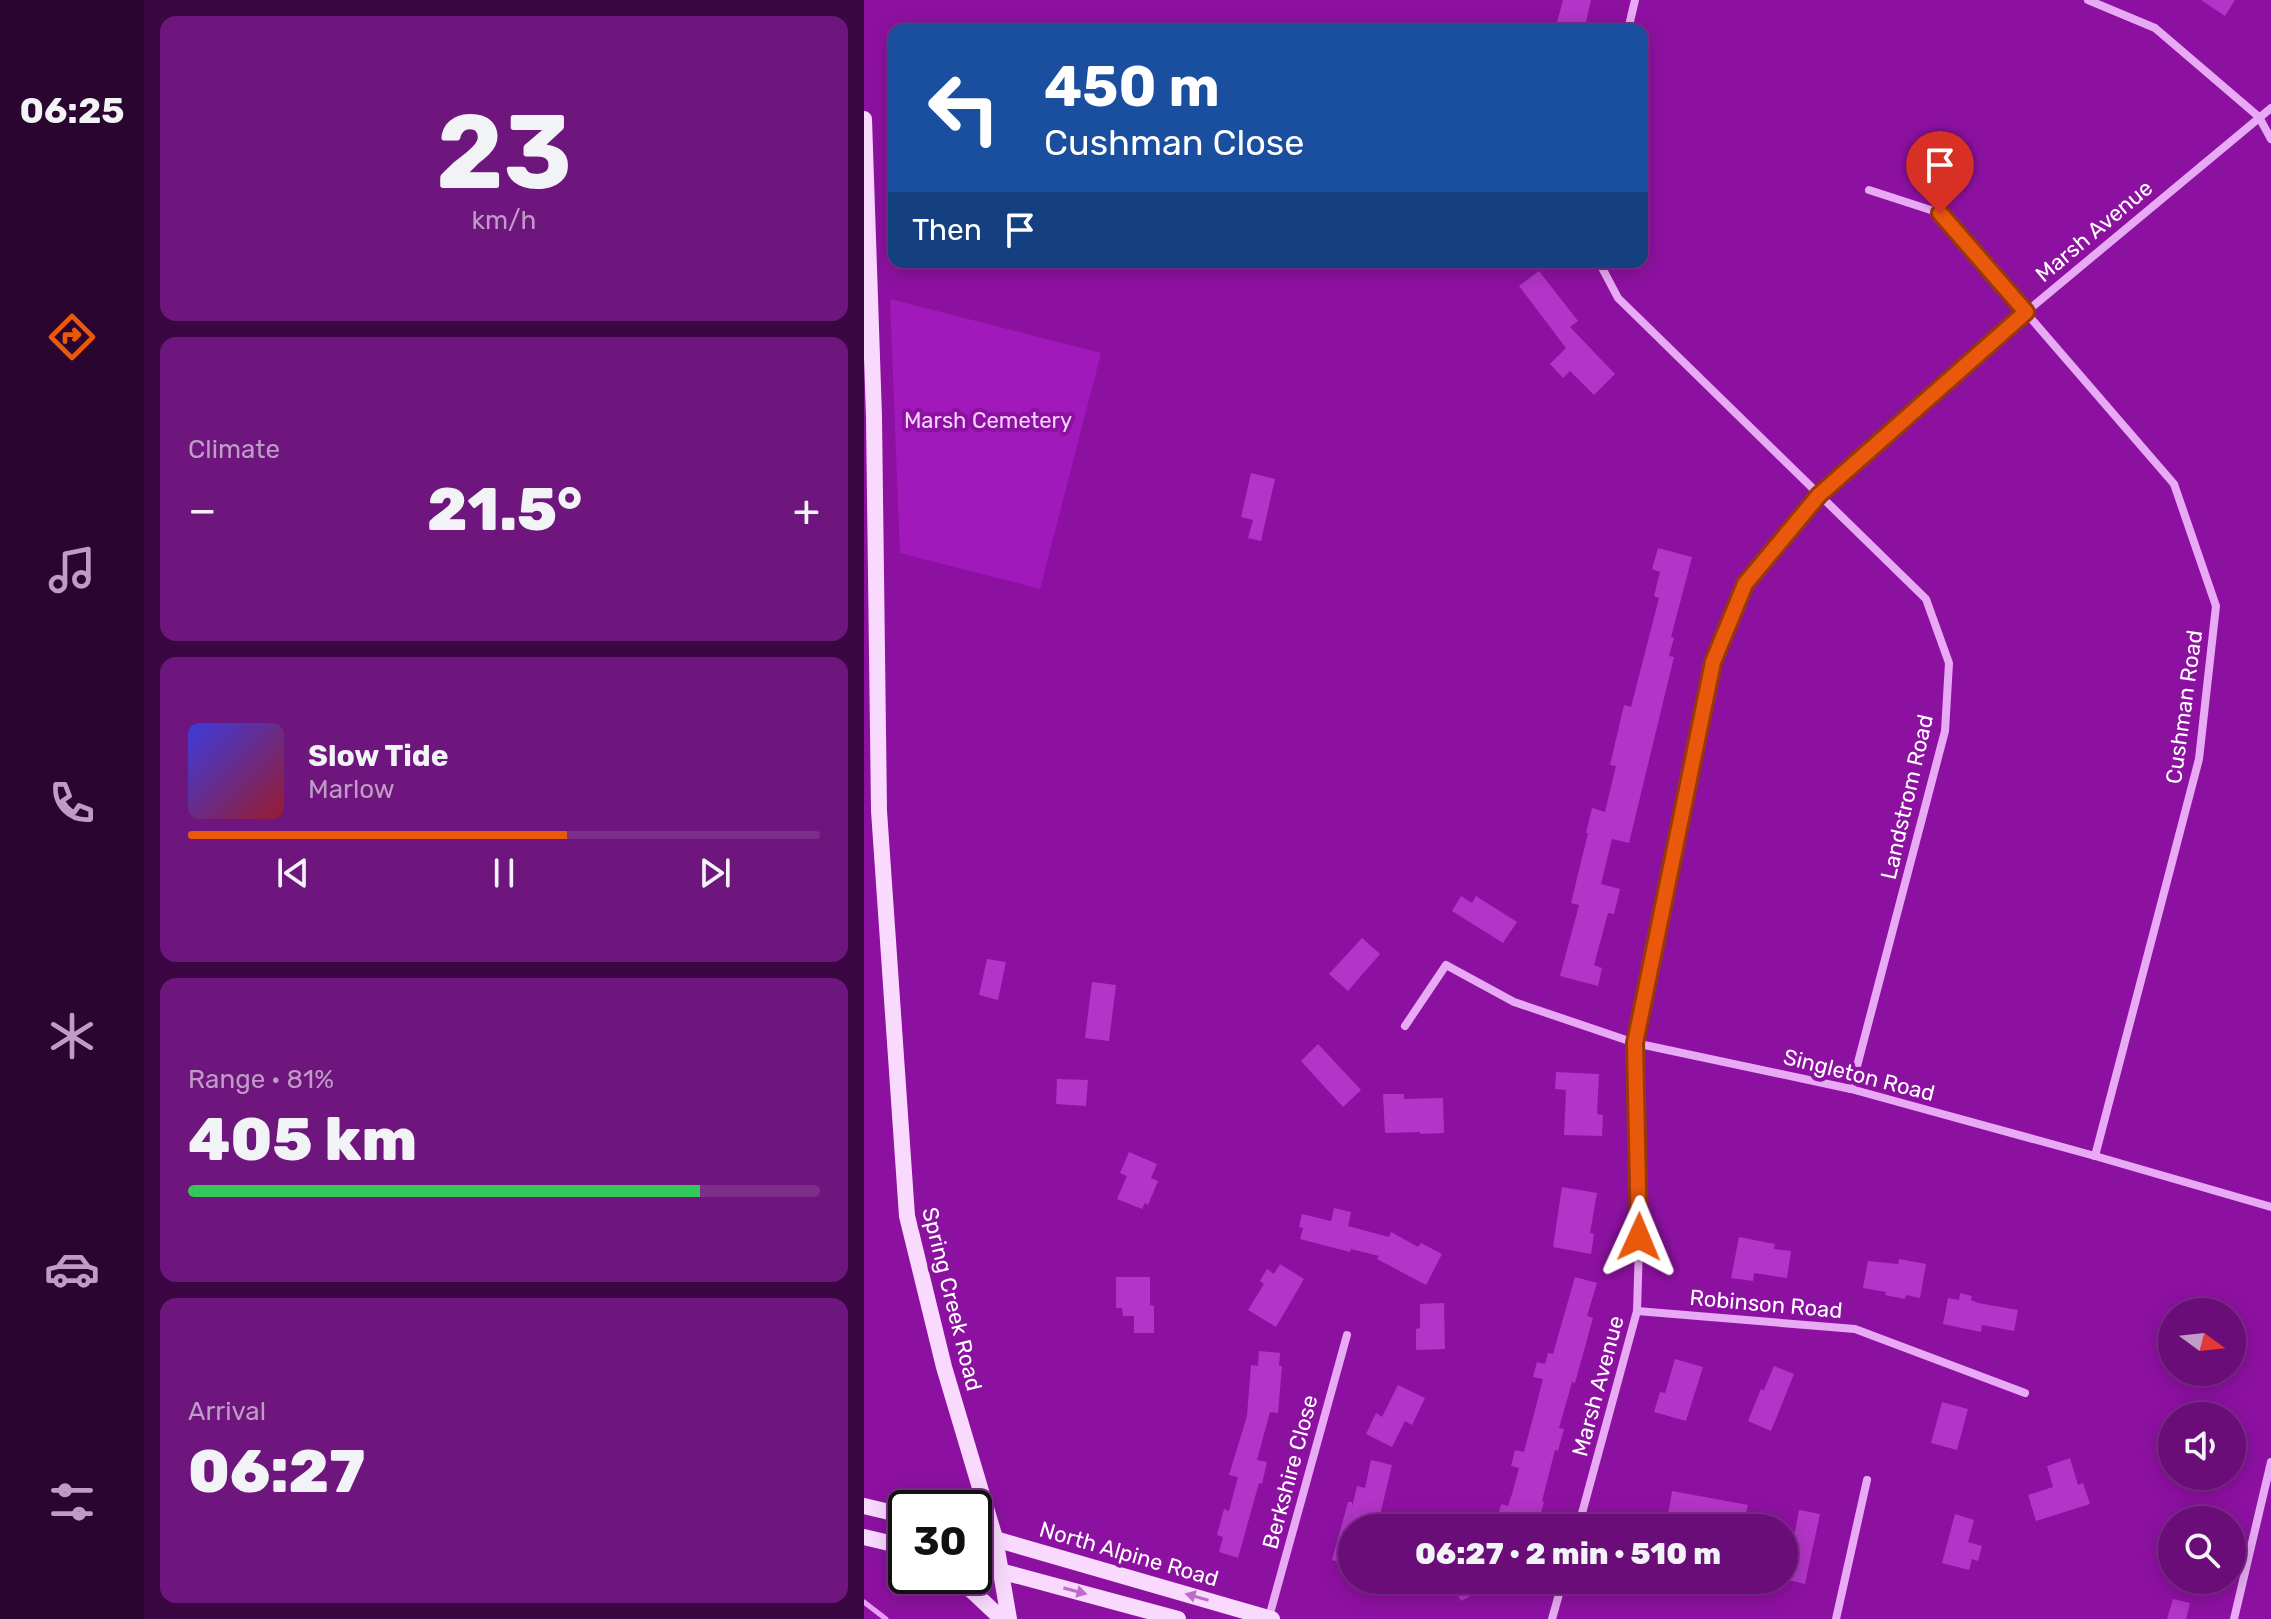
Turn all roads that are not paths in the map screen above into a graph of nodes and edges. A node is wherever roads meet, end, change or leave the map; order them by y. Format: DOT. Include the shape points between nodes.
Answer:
graph roads {
  1 [pos="1635,0"];
  2 [pos="2088,0"];
  3 [pos="1629,24"];
  4 [pos="2271,108"];
  5 [pos="2259,117"];
  6 [pos="864,119"];
  7 [pos="2271,139"];
  8 [pos="1869,190"];
  9 [pos="1602,268"];
  10 [pos="2026,312"];
  11 [pos="1819,495"];
  12 [pos="1405,1026"];
  13 [pos="1635,1043"];
  14 [pos="1851,1089"];
  15 [pos="2095,1156"];
  16 [pos="2271,1207"];
  17 [pos="1637,1311"];
  18 [pos="1347,1335"];
  19 [pos="2025,1393"];
  20 [pos="2271,1462"];
  21 [pos="1867,1480"];
  22 [pos="864,1506"];
  23 [pos="888,1512"];
  24 [pos="1582,1514"];
  25 [pos="864,1537"];
  26 [pos="992,1537"];
  27 [pos="995,1538"];
  28 [pos="888,1543"];
  29 [pos="992,1569"];
  30 [pos="1000,1571"];
  31 [pos="975,1594"];
  32 [pos="1559,1594"];
  33 [pos="1002,1619"];
  34 [pos="1009,1619"];
  35 [pos="1178,1619"];
  36 [pos="1270,1619"];
  37 [pos="1552,1619"];
  38 [pos="1836,1619"];
  39 [pos="2234,1619"];
  1 -- 3 [label="street"];
  2 -- 5 [label="street" via="2155,28"];
  4 -- 5 [label="street, Marsh Avenue"];
  5 -- 7 [label="street"];
  5 -- 10 [label="street, Marsh Avenue"];
  6 -- 27 [label="main road, Spring Creek Road" via="879,811 907,1216 944,1367"];
  8 -- 10 [label="street, Cushman Road" via="1940,213"];
  9 -- 11 [label="street, Landstrom Road" via="1618,298"];
  10 -- 11 [label="street, Marsh Avenue"];
  10 -- 15 [label="street, Cushman Road" via="2174,484 2216,606 2199,759"];
  11 -- 13 [label="street, Marsh Avenue" via="1745,584 1713,662"];
  11 -- 14 [label="street, Landstrom Road" via="1926,599 1949,663 1945,731"];
  12 -- 13 [label="street, Singleton Road" via="1446,965 1514,1002"];
  13 -- 14 [label="street, Singleton Road"];
  13 -- 17 [label="street, Marsh Avenue"];
  14 -- 15 [label="street, Singleton Road"];
  15 -- 16 [label="street, Singleton Road"];
  17 -- 19 [label="street, Robinson Road" via="1855,1329"];
  17 -- 24 [label="street, Marsh Avenue"];
  18 -- 36 [label="street, Berkshire Close"];
  20 -- 39 [label="street"];
  21 -- 38 [label="street"];
  22 -- 23 [label="main road"];
  25 -- 28 [label="main road"];
  26 -- 27 [label="main road, North Alpine Road"];
  27 -- 30 [label="main road, Spring Creek Road"];
  36 -- 27 [label="main road, North Alpine Road, one-way"];
  29 -- 30 [label="main road"];
  30 -- 34 [label="main road, Spring Creek Road"];
  30 -- 35 [label="main road, one-way"];
  31 -- 33 [label="main road"];
  32 -- 37 [label="street"];
}
